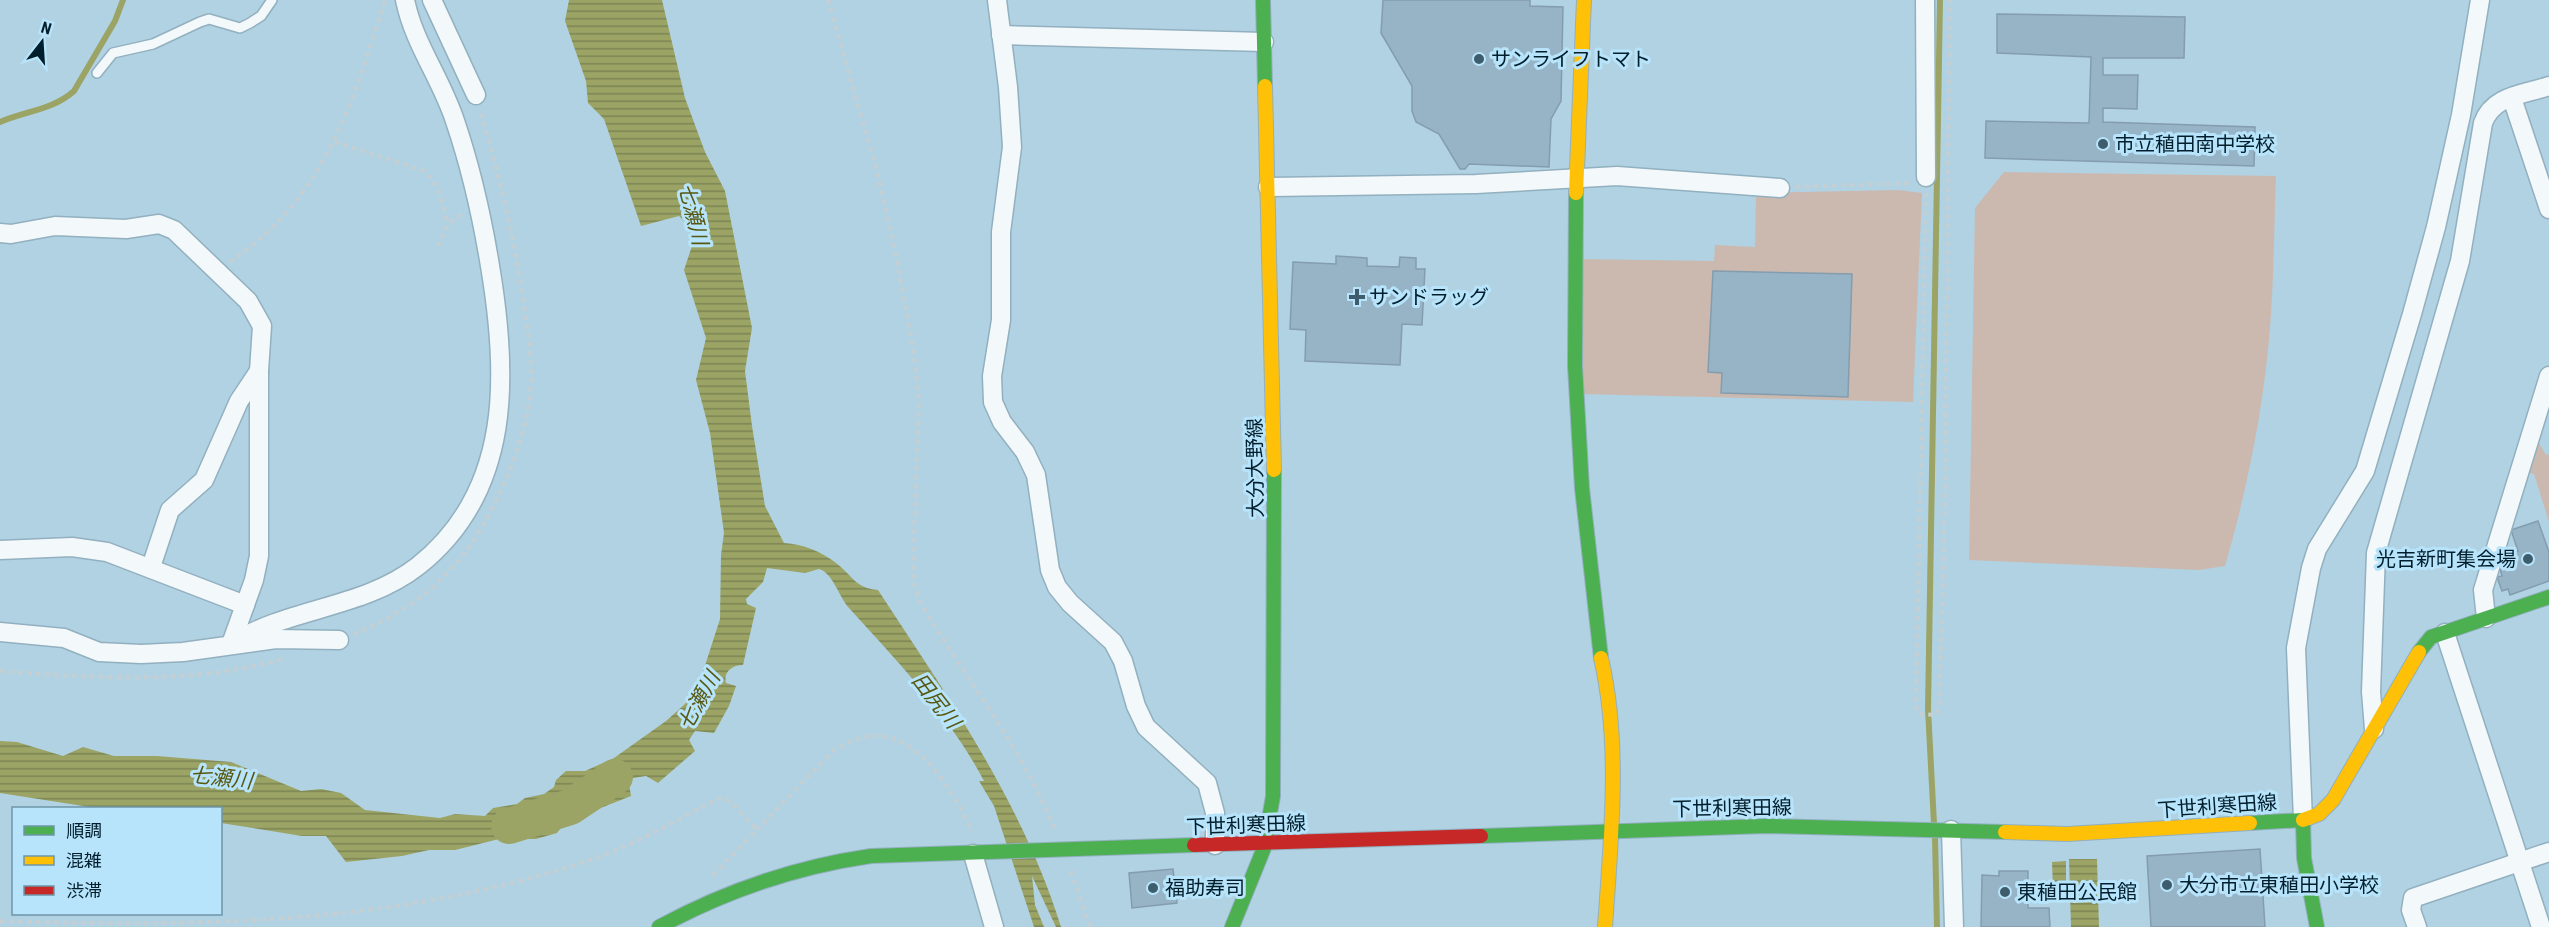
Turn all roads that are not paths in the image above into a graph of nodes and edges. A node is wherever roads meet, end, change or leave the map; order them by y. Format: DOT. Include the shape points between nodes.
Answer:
graph roads {
  1 [pos="272,0"];
  2 [pos="405,0"];
  3 [pos="432,0"];
  4 [pos="997,0"];
  5 [pos="1263,0"];
  6 [pos="1584,0"];
  7 [pos="1925,0"];
  8 [pos="2480,0"];
  9 [pos="1001,35"];
  10 [pos="1264,42"];
  11 [pos="97,73"];
  12 [pos="2549,87"];
  13 [pos="476,94"];
  14 [pos="2512,98"];
  15 [pos="1576,179"];
  16 [pos="1922,182"];
  17 [pos="1268,187"];
  18 [pos="1780,188"];
  19 [pos="2549,209"];
  20 [pos="0,233"];
  21 [pos="259,371"];
  22 [pos="2549,376"];
  23 [pos="0,550"];
  24 [pos="151,567"];
  25 [pos="2549,597"];
  26 [pos="245,605"];
  27 [pos="2486,618"];
  28 [pos="0,632"];
  29 [pos="2445,633"];
  30 [pos="339,640"];
  31 [pos="231,644"];
  32 [pos="2374,729"];
  33 [pos="2303,820"];
  34 [pos="1951,830"];
  35 [pos="1612,831"];
  36 [pos="1215,845"];
  37 [pos="1267,845"];
  38 [pos="2549,852"];
  39 [pos="973,854"];
  40 [pos="2520,862"];
  41 [pos="659,927"];
  42 [pos="994,927"];
  43 [pos="1232,927"];
  44 [pos="1605,927"];
  45 [pos="1954,927"];
  46 [pos="2317,927"];
  47 [pos="2416,927"];
  48 [pos="2541,927"];
  1 -- 11 [label="lane" via="261,16 250,23 240,27 208,19 153,44 113,53"];
  2 -- 31 [label="street" via="416,39 455,119 478,202 498,314 501,394 489,462 467,509 434,552 393,583 371,594 255,629"];
  3 -- 13 [label="street"];
  4 -- 9 [label="street"];
  5 -- 10 [label="main road, 大分大野線"];
  6 -- 15 [label="main road"];
  7 -- 16 [label="street"];
  8 -- 33 [label="street" via="2468,81 2436,227 2370,454 2357,488 2317,549 2311,568 2296,648"];
  9 -- 10 [label="street"];
  9 -- 36 [label="street" via="1012,147 1001,232 1001,320 992,376 993,402 1036,475 1050,570 1057,587 1113,642 1124,661 1146,727 1207,783 1215,813"];
  10 -- 17 [label="main road, 大分大野線"];
  12 -- 14 [label="street"];
  14 -- 19 [label="street"];
  14 -- 32 [label="street" via="2498,101 2487,111 2483,123 2460,261 2376,553 2371,692"];
  15 -- 17 [label="street"];
  15 -- 18 [label="street" via="1617,176"];
  15 -- 35 [label="main road" via="1576,382 1582,488 1599,649 1610,696"];
  17 -- 37 [label="main road, 大分大野線" via="1276,595 1273,796"];
  20 -- 21 [label="street" via="55,226 112,230 165,225 248,301 259,317"];
  21 -- 24 [label="street" via="239,401 208,474 170,510"];
  21 -- 26 [label="street" via="260,544"];
  22 -- 27 [label="street" via="2483,590"];
  23 -- 24 [label="street" via="88,548"];
  24 -- 26 [label="street"];
  25 -- 27 [label="main road"];
  26 -- 31 [label="street"];
  27 -- 29 [label="main road"];
  28 -- 31 [label="street" via="64,639 99,652 155,654"];
  29 -- 32 [label="main road" via="2431,637 2422,646"];
  29 -- 40 [label="street"];
  30 -- 31 [label="street" via="276,639"];
  32 -- 33 [label="main road" via="2333,800 2319,814"];
  33 -- 34 [label="main road, 下世利寒田線" via="2067,834"];
  33 -- 46 [label="main road, 下世利寒田線" via="2304,858"];
  34 -- 35 [label="main road, 下世利寒田線" via="1766,826"];
  34 -- 45 [label="street"];
  35 -- 37 [label="main road, 下世利寒田線"];
  35 -- 44 [label="main road"];
  36 -- 37 [label="main road, 下世利寒田線"];
  36 -- 39 [label="main road, 下世利寒田線"];
  37 -- 43 [label="main road, 大分大野線"];
  38 -- 40 [label="street"];
  39 -- 41 [label="main road" via="871,856 813,865 735,888"];
  39 -- 42 [label="street"];
  40 -- 47 [label="street" via="2413,898 2411,910"];
  40 -- 48 [label="street"];
}
